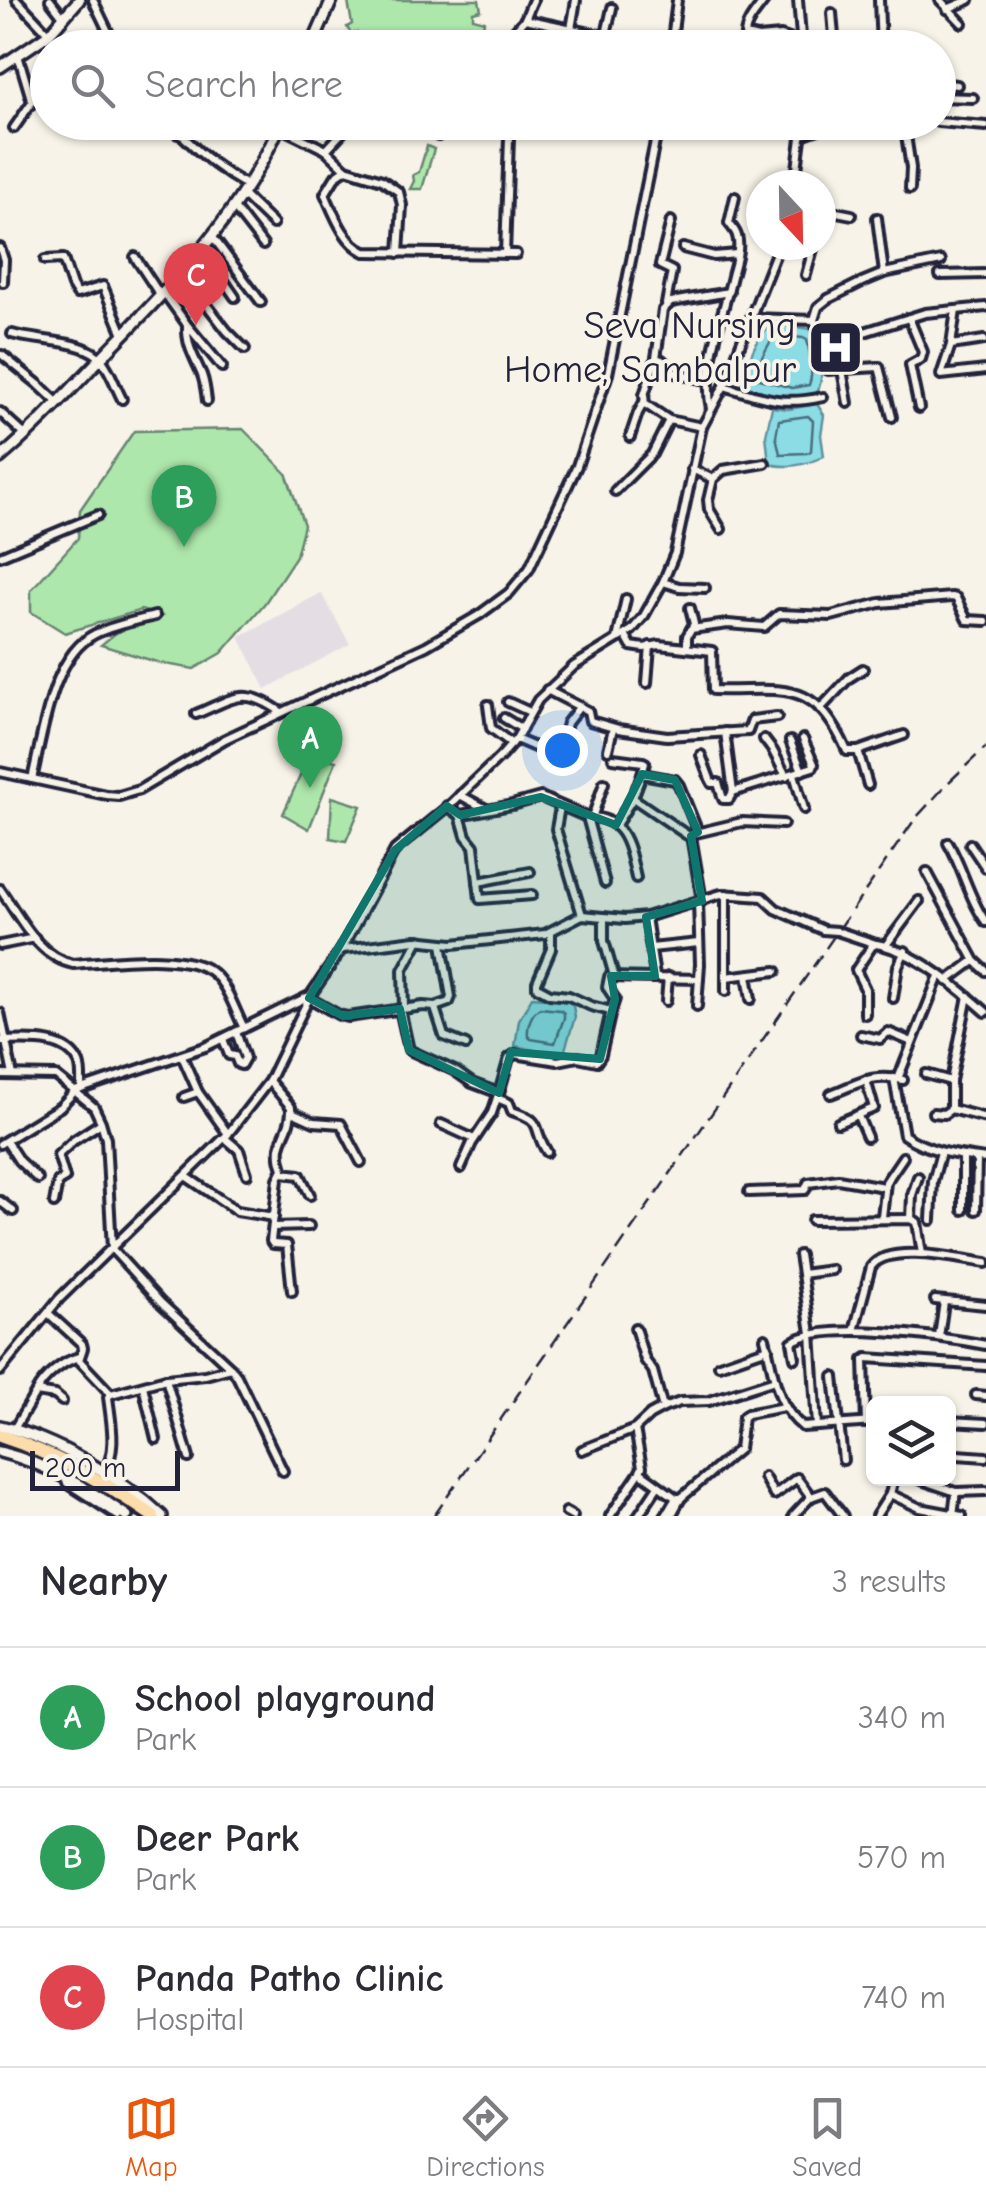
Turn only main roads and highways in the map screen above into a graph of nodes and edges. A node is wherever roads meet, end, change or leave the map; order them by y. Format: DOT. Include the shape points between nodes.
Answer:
graph roads {
  1 [pos="79,0"];
  2 [pos="332,0"];
  3 [pos="53,30"];
  4 [pos="319,30"];
  5 [pos="30,46"];
  6 [pos="3,64"];
  7 [pos="272,140"];
  8 [pos="0,458"];
  9 [pos="0,1426"];
  10 [pos="0,1436"];
  11 [pos="0,1444"];
  12 [pos="0,1452"];
  13 [pos="59,1463"];
  14 [pos="127,1516"];
  15 [pos="140,1516"];
  16 [pos="153,1516"];
  17 [pos="162,1516"];
  1 -- 3 [label="main road"];
  2 -- 4 [label="main road"];
  5 -- 6 [label="main road"];
  7 -- 8 [label="main road" via="235,209 202,249"];
  9 -- 17 [label="main road" via="60,1448"];
  10 -- 13 [label="highway"];
  11 -- 13 [label="highway"];
  12 -- 14 [label="main road" via="64,1476"];
  13 -- 15 [label="highway"];
  13 -- 16 [label="highway" via="98,1479"];
}
